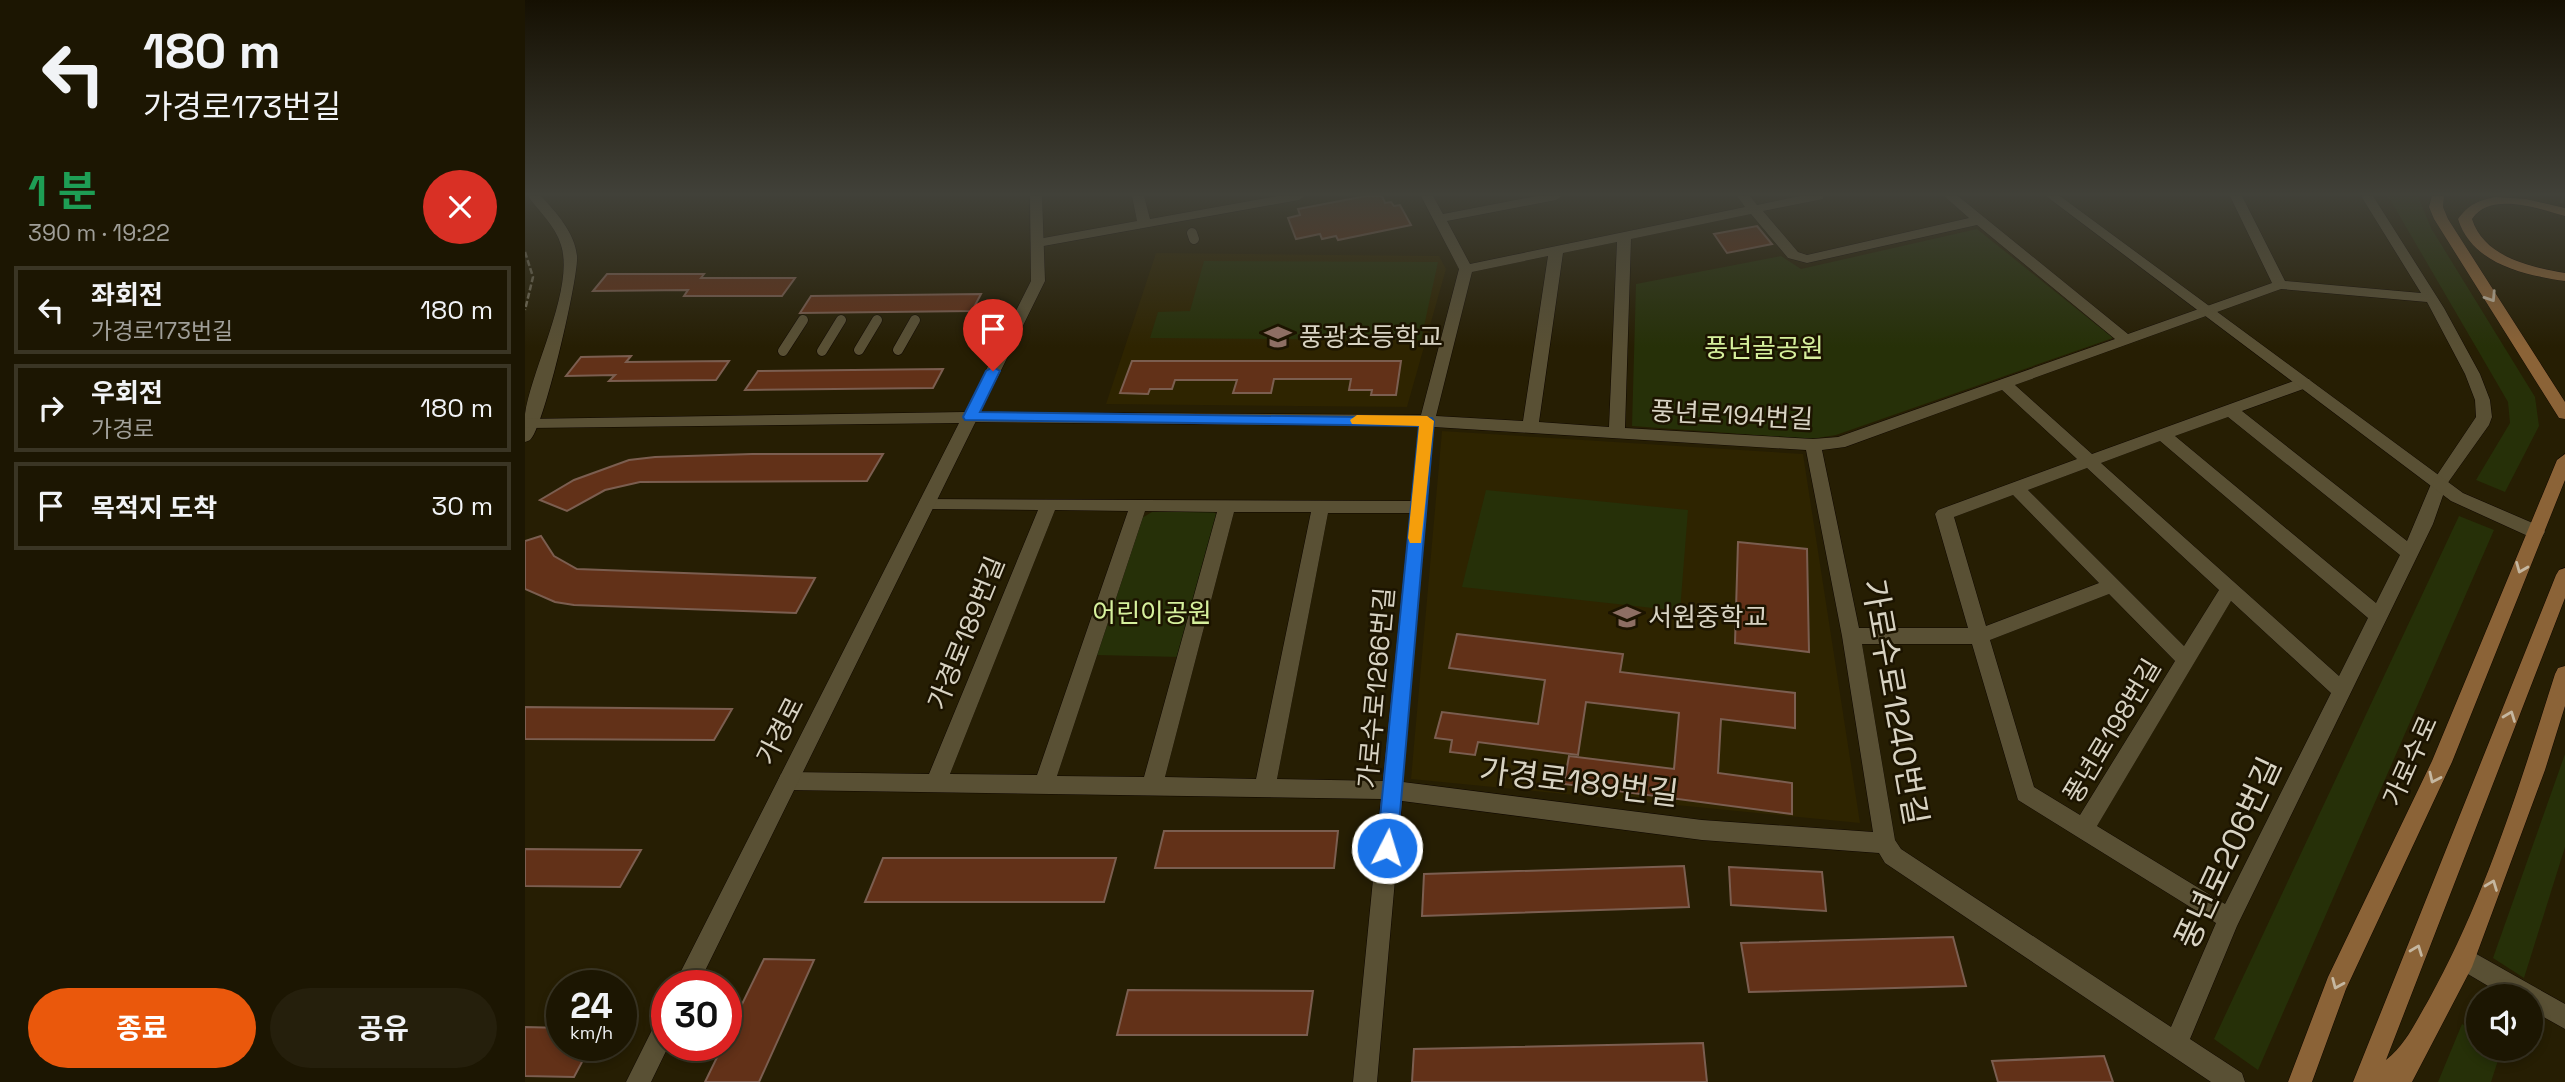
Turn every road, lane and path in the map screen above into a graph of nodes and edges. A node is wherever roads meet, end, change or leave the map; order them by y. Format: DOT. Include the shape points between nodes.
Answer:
graph roads {
  1 [pos="568,246"];
  2 [pos="1038,246"];
  3 [pos="1454,246"];
  4 [pos="1578,246"];
  5 [pos="1624,246"];
  6 [pos="1786,246"];
  7 [pos="1862,246"];
  8 [pos="2012,246"];
  9 [pos="2120,246"];
  10 [pos="2261,246"];
  11 [pos="2399,246"];
  12 [pos="2458,246"];
  13 [pos="2484,246"];
  14 [pos="525,251"];
  15 [pos="1556,251"];
  16 [pos="1466,269"];
  17 [pos="2565,278"];
  18 [pos="2280,285"];
  19 [pos="2431,298"];
  20 [pos="525,310"];
  21 [pos="2209,312"];
  22 [pos="803,320"];
  23 [pos="841,320"];
  24 [pos="877,320"];
  25 [pos="915,320"];
  26 [pos="2127,341"];
  27 [pos="859,350"];
  28 [pos="898,350"];
  29 [pos="783,351"];
  30 [pos="822,351"];
  31 [pos="2304,383"];
  32 [pos="2004,384"];
  33 [pos="2230,410"];
  34 [pos="2565,414"];
  35 [pos="970,417"];
  36 [pos="1427,421"];
  37 [pos="1530,428"];
  38 [pos="527,430"];
  39 [pos="1616,433"];
  40 [pos="2162,434"];
  41 [pos="1814,446"];
  42 [pos="2565,460"];
  43 [pos="2090,461"];
  44 [pos="2439,484"];
  45 [pos="2015,488"];
  46 [pos="927,503"];
  47 [pos="1049,505"];
  48 [pos="1138,506"];
  49 [pos="1227,507"];
  50 [pos="1419,507"];
  51 [pos="1320,508"];
  52 [pos="2536,531"];
  53 [pos="2409,553"];
  54 [pos="2565,575"];
  55 [pos="2111,586"];
  56 [pos="2229,588"];
  57 [pos="2378,615"];
  58 [pos="1851,636"];
  59 [pos="1980,636"];
  60 [pos="2186,660"];
  61 [pos="2565,674"];
  62 [pos="2341,690"];
  63 [pos="788,780"];
  64 [pos="936,783"];
  65 [pos="1044,785"];
  66 [pos="1152,786"];
  67 [pos="1265,788"];
  68 [pos="1392,790"];
  69 [pos="2083,829"];
  70 [pos="1885,843"];
  71 [pos="2229,919"];
  72 [pos="2463,959"];
  73 [pos="693,970"];
  74 [pos="2508,984"];
  75 [pos="2543,1004"];
  76 [pos="2565,1017"];
  77 [pos="2175,1045"];
  78 [pos="651,1056"];
  79 [pos="2410,1057"];
  80 [pos="638,1082"];
  81 [pos="1365,1082"];
  82 [pos="2233,1082"];
  83 [pos="2300,1082"];
  84 [pos="2365,1082"];
  85 [pos="2378,1082"];
  86 [pos="2399,1082"];
  1 -- 38 [label="street" via="571,256 567,287"];
  2 -- 35 [label="street, 가경로" via="1038,281"];
  3 -- 16 [label="street"];
  4 -- 15 [label="street"];
  5 -- 39 [label="street, 풍년로194번길"];
  6 -- 7 [label="street" via="1793,255 1807,259"];
  8 -- 26 [label="street"];
  9 -- 21 [label="street"];
  10 -- 18 [label="street"];
  11 -- 19 [label="street, 풍년로206번길"];
  12 -- 34 [label="main road, one-way"];
  13 -- 17 [label="main road" via="2525,269"];
  14 -- 20 [label="path" via="533,277"];
  15 -- 16 [label="street"];
  15 -- 37 [label="street"];
  16 -- 36 [label="street, 가로수로1266번길"];
  18 -- 19 [label="street"];
  18 -- 21 [label="street, 풍년로194번길"];
  19 -- 44 [label="street, 풍년로206번길" via="2485,404 2484,419"];
  21 -- 26 [label="street, 풍년로194번길"];
  21 -- 31 [label="street"];
  22 -- 29 [label="lane"];
  23 -- 30 [label="lane"];
  24 -- 27 [label="lane"];
  25 -- 28 [label="lane"];
  26 -- 32 [label="street, 풍년로194번길"];
  31 -- 33 [label="street, 풍년로198번길"];
  31 -- 44 [label="street"];
  32 -- 41 [label="street, 풍년로194번길" via="1839,443"];
  32 -- 43 [label="street"];
  33 -- 40 [label="street, 풍년로198번길"];
  33 -- 53 [label="street"];
  35 -- 36 [label="street, 풍년로194번길"];
  35 -- 38 [label="street, 풍년로194번길"];
  35 -- 46 [label="street, 가경로"];
  36 -- 37 [label="street, 풍년로194번길"];
  36 -- 50 [label="street, 가로수로1266번길"];
  37 -- 39 [label="street, 풍년로194번길"];
  39 -- 41 [label="street, 풍년로194번길"];
  40 -- 43 [label="street, 풍년로198번길"];
  40 -- 57 [label="street"];
  41 -- 58 [label="street, 가로수로1240번길"];
  42 -- 52 [label="main road, 가로수로"];
  43 -- 45 [label="street, 풍년로198번길"];
  43 -- 56 [label="street"];
  44 -- 52 [label="street" via="2457,497"];
  44 -- 53 [label="street, 풍년로206번길"];
  45 -- 55 [label="street, 풍년로198번길"];
  45 -- 59 [label="street, 풍년로198번길" via="1944,514"];
  46 -- 47 [label="street"];
  46 -- 63 [label="street, 가경로"];
  47 -- 48 [label="street"];
  47 -- 64 [label="street, 가경로189번길"];
  48 -- 49 [label="street"];
  48 -- 65 [label="street"];
  49 -- 51 [label="street"];
  49 -- 66 [label="street"];
  50 -- 51 [label="street"];
  50 -- 68 [label="street, 가로수로1266번길"];
  51 -- 67 [label="street"];
  52 -- 83 [label="main road, 가로수로, one-way" via="2442,762 2336,985"];
  53 -- 57 [label="street, 풍년로206번길"];
  84 -- 54 [label="main road, one-way"];
  55 -- 59 [label="street"];
  55 -- 60 [label="street, 풍년로198번길"];
  56 -- 60 [label="street, 풍년로198번길"];
  56 -- 62 [label="street"];
  57 -- 62 [label="street, 풍년로206번길"];
  58 -- 59 [label="street"];
  58 -- 70 [label="street, 가로수로1240번길"];
  59 -- 69 [label="street, 풍년로198번길" via="2025,793"];
  60 -- 69 [label="street, 풍년로198번길"];
  72 -- 61 [label="main road, one-way" via="2535,770"];
  62 -- 71 [label="street, 풍년로206번길"];
  63 -- 64 [label="street, 가경로189번길"];
  63 -- 73 [label="street, 가경로"];
  64 -- 65 [label="street, 가경로189번길"];
  65 -- 66 [label="street, 가경로189번길"];
  66 -- 67 [label="street, 가경로189번길"];
  67 -- 68 [label="street, 가경로189번길"];
  68 -- 70 [label="street, 가경로189번길" via="1702,830"];
  68 -- 81 [label="street, 가로수로1266번길"];
  69 -- 71 [label="street, 풍년로198번길"];
  70 -- 77 [label="street, 가로수로1240번길" via="1893,856"];
  71 -- 77 [label="street, 풍년로206번길"];
  72 -- 74 [label="street"];
  72 -- 79 [label="main road"];
  75 -- 76 [label="street"];
  77 -- 82 [label="street, 가로수로1240번길"];
  78 -- 80 [label="street"];
  79 -- 85 [label="main road"];
  79 -- 86 [label="main road"];
}
